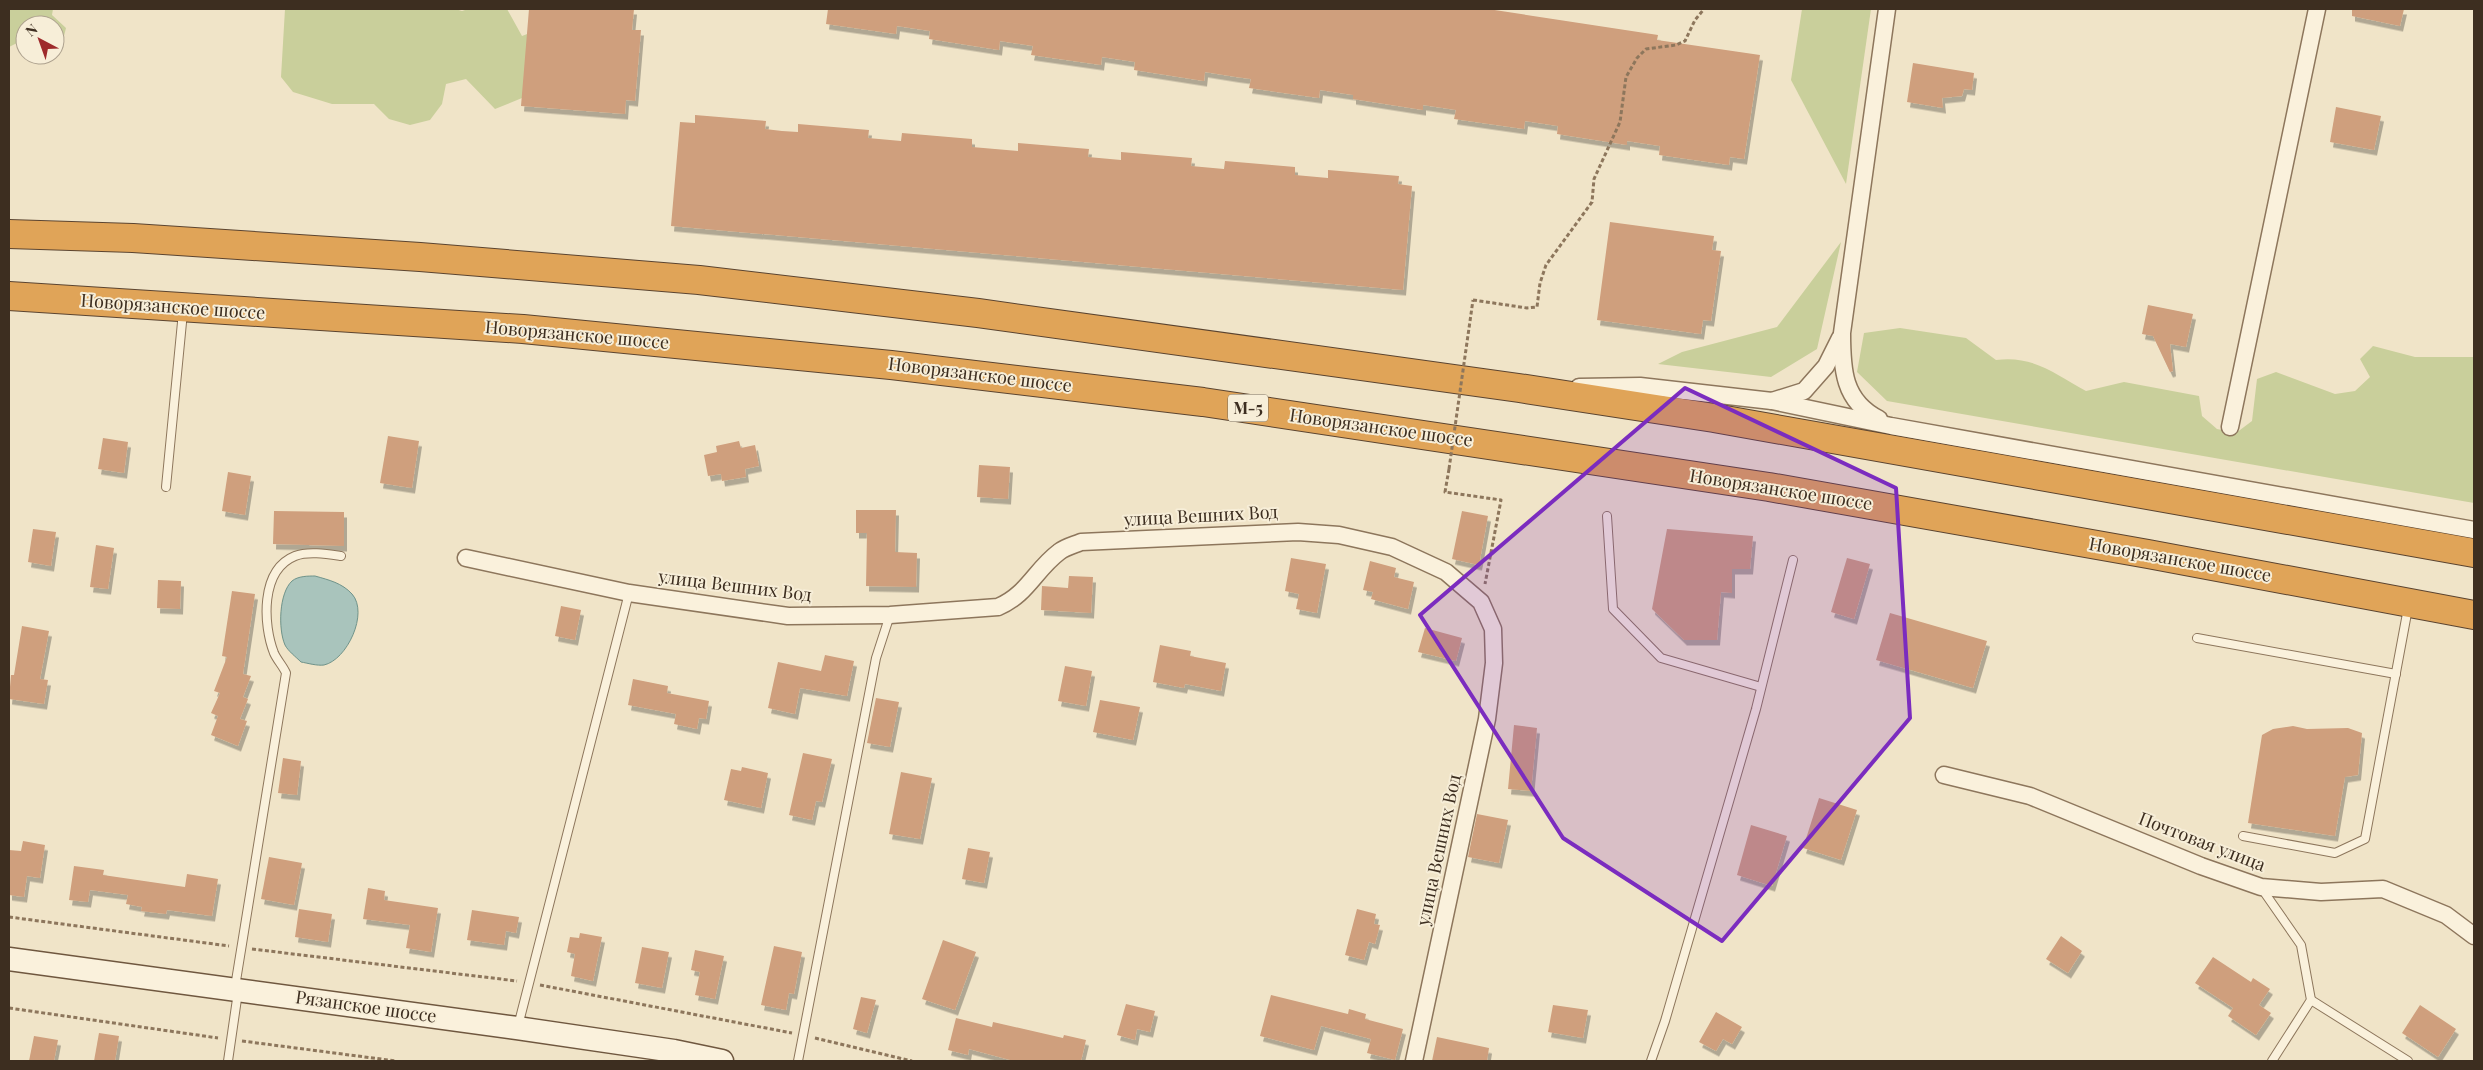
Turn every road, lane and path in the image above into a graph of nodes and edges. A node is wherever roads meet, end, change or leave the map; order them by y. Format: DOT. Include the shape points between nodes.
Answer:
graph roads {
  1 [pos="1704,9"];
  2 [pos="1887,9"];
  3 [pos="2317,9"];
  4 [pos="9,234"];
  5 [pos="9,296"];
  6 [pos="183,308"];
  7 [pos="1842,333"];
  8 [pos="1519,388"];
  9 [pos="1772,401"];
  10 [pos="1891,426"];
  11 [pos="2230,427"];
  12 [pos="166,487"];
  13 [pos="1607,516"];
  14 [pos="2474,530"];
  15 [pos="2474,553"];
  16 [pos="341,556"];
  17 [pos="466,558"];
  18 [pos="1793,560"];
  19 [pos="629,593"];
  20 [pos="1482,602"];
  21 [pos="2409,603"];
  22 [pos="890,615"];
  23 [pos="2474,615"];
  24 [pos="2197,638"];
  25 [pos="2396,674"];
  26 [pos="1761,687"];
  27 [pos="1944,775"];
  28 [pos="2243,836"];
  29 [pos="2261,887"];
  30 [pos="9,918"];
  31 [pos="2474,936"];
  32 [pos="241,947"];
  33 [pos="9,959"];
  34 [pos="529,983"];
  35 [pos="237,990"];
  36 [pos="2311,1000"];
  37 [pos="9,1008"];
  38 [pos="517,1028"];
  39 [pos="804,1035"];
  40 [pos="231,1040"];
  41 [pos="228,1061"];
  42 [pos="396,1061"];
  43 [pos="722,1061"];
  44 [pos="798,1061"];
  45 [pos="912,1061"];
  46 [pos="1414,1061"];
  47 [pos="1651,1061"];
  48 [pos="2272,1061"];
  49 [pos="2408,1061"];
  1 -- 20 [label="path, bridge" via="1685,41 1646,49 1626,76 1620,122 1594,179 1592,202 1546,265 1537,307 1473,300 1445,492 1501,500"];
  2 -- 7 [label="street"];
  3 -- 11 [label="street"];
  4 -- 8 [label="highway" via="133,238 699,280 978,314"];
  5 -- 6 [label="highway, Новорязанское шоссе / М-5"];
  6 -- 12 [label="lane"];
  6 -- 21 [label="highway, Новорязанское шоссе / М-5" via="523,329 891,365 1203,402 1778,488"];
  7 -- 9 [label="street" via="1826,366 1804,390"];
  7 -- 10 [label="street" via="1842,368 1851,393 1865,412"];
  8 -- 9 [label="street" via="1640,386"];
  8 -- 15 [label="highway" via="1724,420"];
  9 -- 10 [label="street"];
  10 -- 14 [label="street"];
  13 -- 26 [label="lane" via="1613,610 1661,658"];
  16 -- 32 [label="lane" via="321,553 295,556 281,566 272,580 267,600 267,626 274,653 286,673"];
  17 -- 19 [label="street, улица Вешних Вод"];
  18 -- 26 [label="lane"];
  19 -- 22 [label="street, улица Вешних Вод" via="788,616"];
  19 -- 34 [label="lane"];
  20 -- 22 [label="street, улица Вешних Вод" via="1446,572 1392,547 1339,535 1298,532 1081,542 1060,551 1023,592 998,607"];
  20 -- 46 [label="street, улица Вешних Вод" via="1493,628 1494,663 1487,720"];
  21 -- 23 [label="highway, Новорязанское шоссе / М-5"];
  21 -- 25 [label="lane"];
  22 -- 39 [label="lane" via="876,658"];
  24 -- 25 [label="lane"];
  25 -- 28 [label="lane" via="2365,839 2335,853"];
  26 -- 47 [label="lane"];
  27 -- 29 [label="street, Почтовая улица" via="2030,796"];
  29 -- 31 [label="street, Почтовая улица" via="2321,892 2383,889 2446,915"];
  29 -- 36 [label="lane" via="2301,945"];
  30 -- 32 [label="path"];
  32 -- 34 [label="path"];
  32 -- 35 [label="lane"];
  33 -- 35 [label="main road, Рязанское шоссе"];
  34 -- 38 [label="lane"];
  34 -- 39 [label="path"];
  35 -- 38 [label="main road, Рязанское шоссе"];
  35 -- 40 [label="lane"];
  36 -- 48 [label="lane"];
  36 -- 49 [label="lane"];
  37 -- 40 [label="path"];
  38 -- 43 [label="main road, Рязанское шоссе"];
  39 -- 44 [label="lane"];
  39 -- 45 [label="path"];
  40 -- 41 [label="lane"];
  40 -- 42 [label="path"];
}
